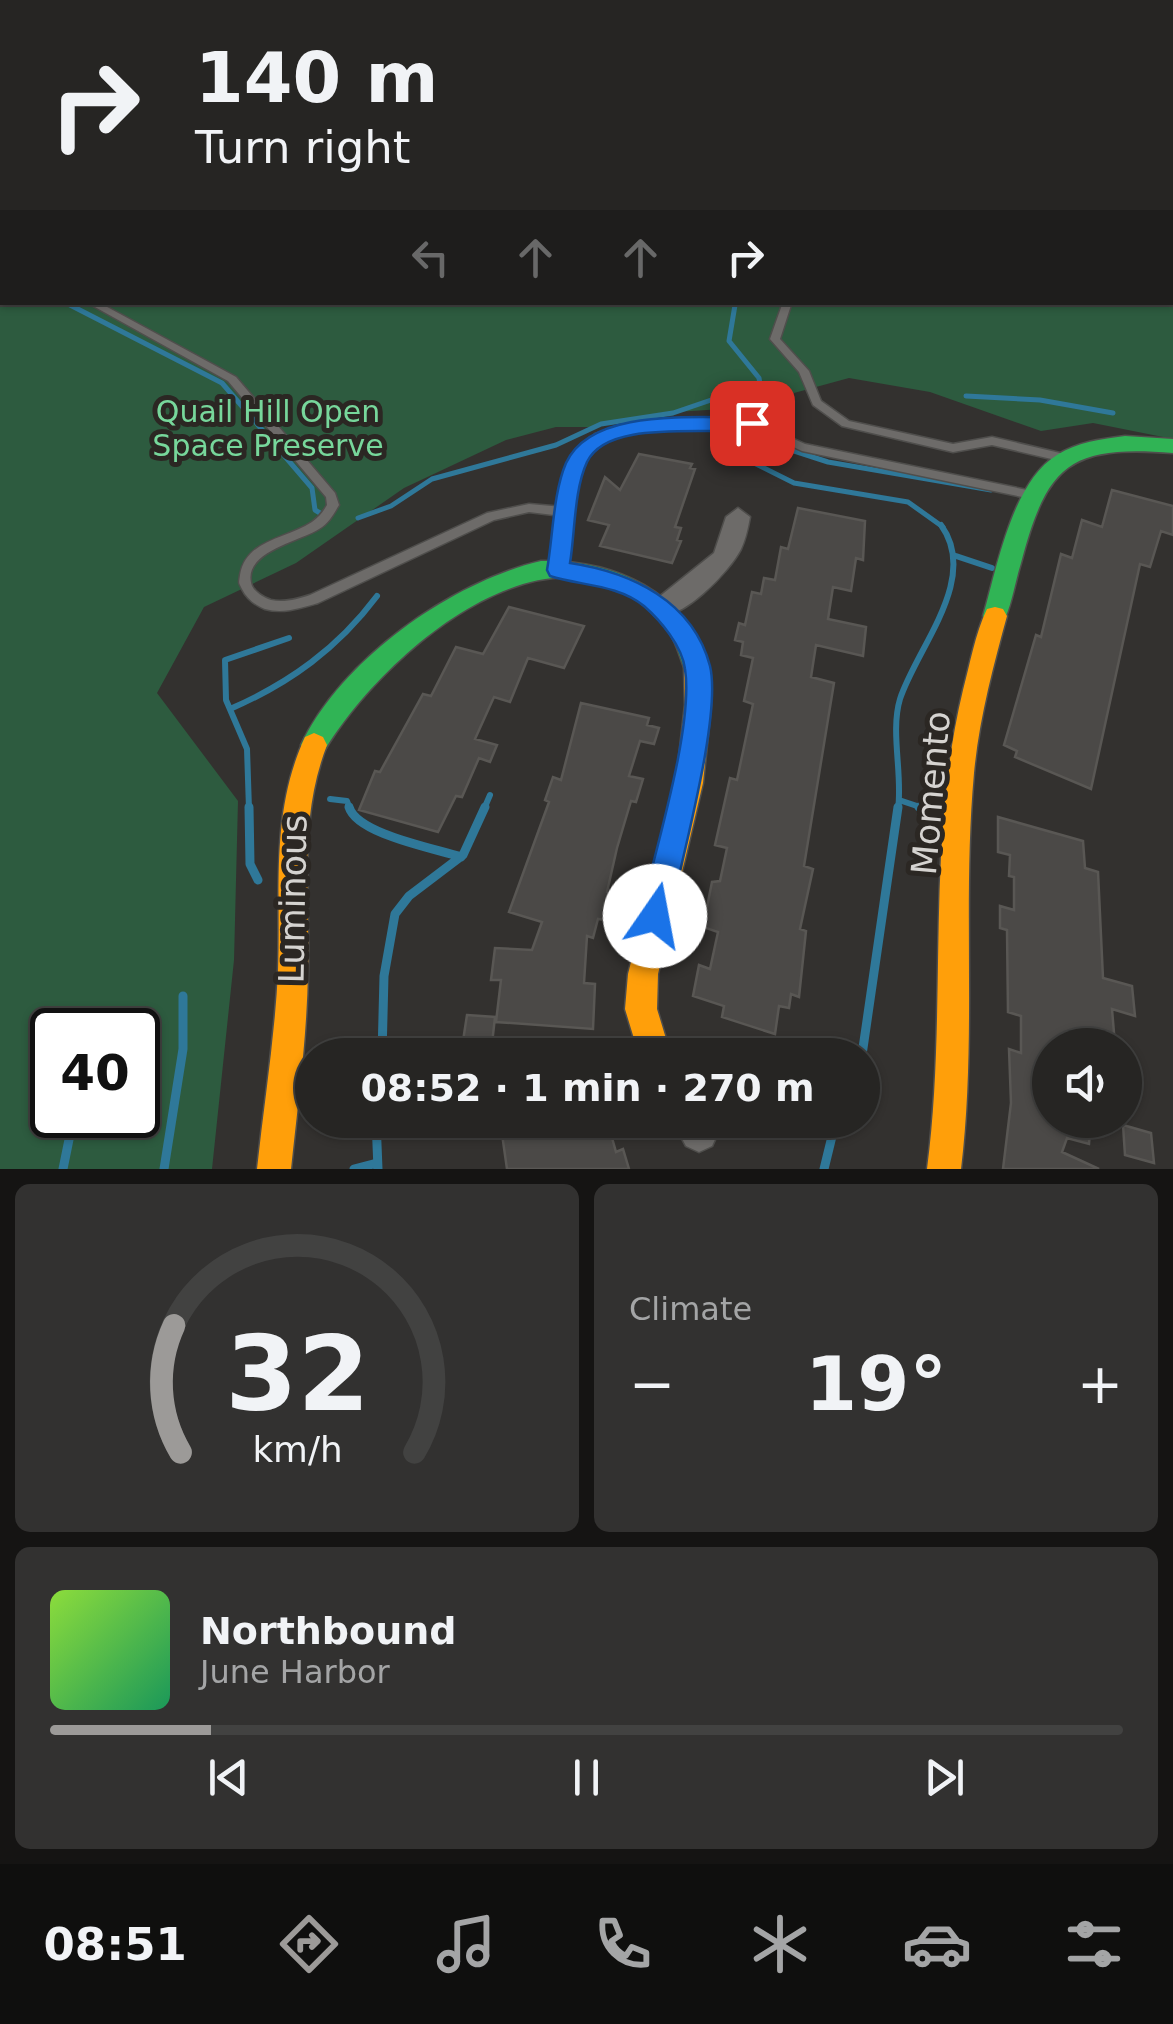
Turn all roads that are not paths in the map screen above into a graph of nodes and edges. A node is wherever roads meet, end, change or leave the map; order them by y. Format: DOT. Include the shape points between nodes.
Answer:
graph roads {
  1 [pos="95,305"];
  2 [pos="787,305"];
  3 [pos="1173,446"];
  4 [pos="1070,454"];
  5 [pos="1032,495"];
  6 [pos="569,512"];
  7 [pos="738,516"];
  8 [pos="558,570"];
  9 [pos="663,608"];
  10 [pos="650,1038"];
  11 [pos="274,1169"];
  12 [pos="944,1169"];
  1 -- 6 [label="lane" via="232,380 331,496 325,520 262,549 248,566 245,584 261,602 283,607 314,599 501,513"];
  2 -- 4 [label="lane" via="775,339 804,371 818,403 838,420 953,448 992,441"];
  3 -- 4 [label="street" via="1135,442"];
  4 -- 5 [label="street, Momento" via="1044,472"];
  5 -- 6 [label="lane" via="802,447 752,423 720,422 637,426 599,437 575,465"];
  5 -- 12 [label="street, Momento" via="984,658 961,778 959,1066"];
  6 -- 8 [label="lane"];
  7 -- 9 [label="street" via="724,560"];
  8 -- 9 [label="street, Luminous" via="622,583"];
  8 -- 11 [label="street, Luminous" via="499,578 450,603 342,702 309,754 290,822 294,970"];
  9 -- 10 [label="street, Luminous" via="692,649 700,688 643,974"];
}
